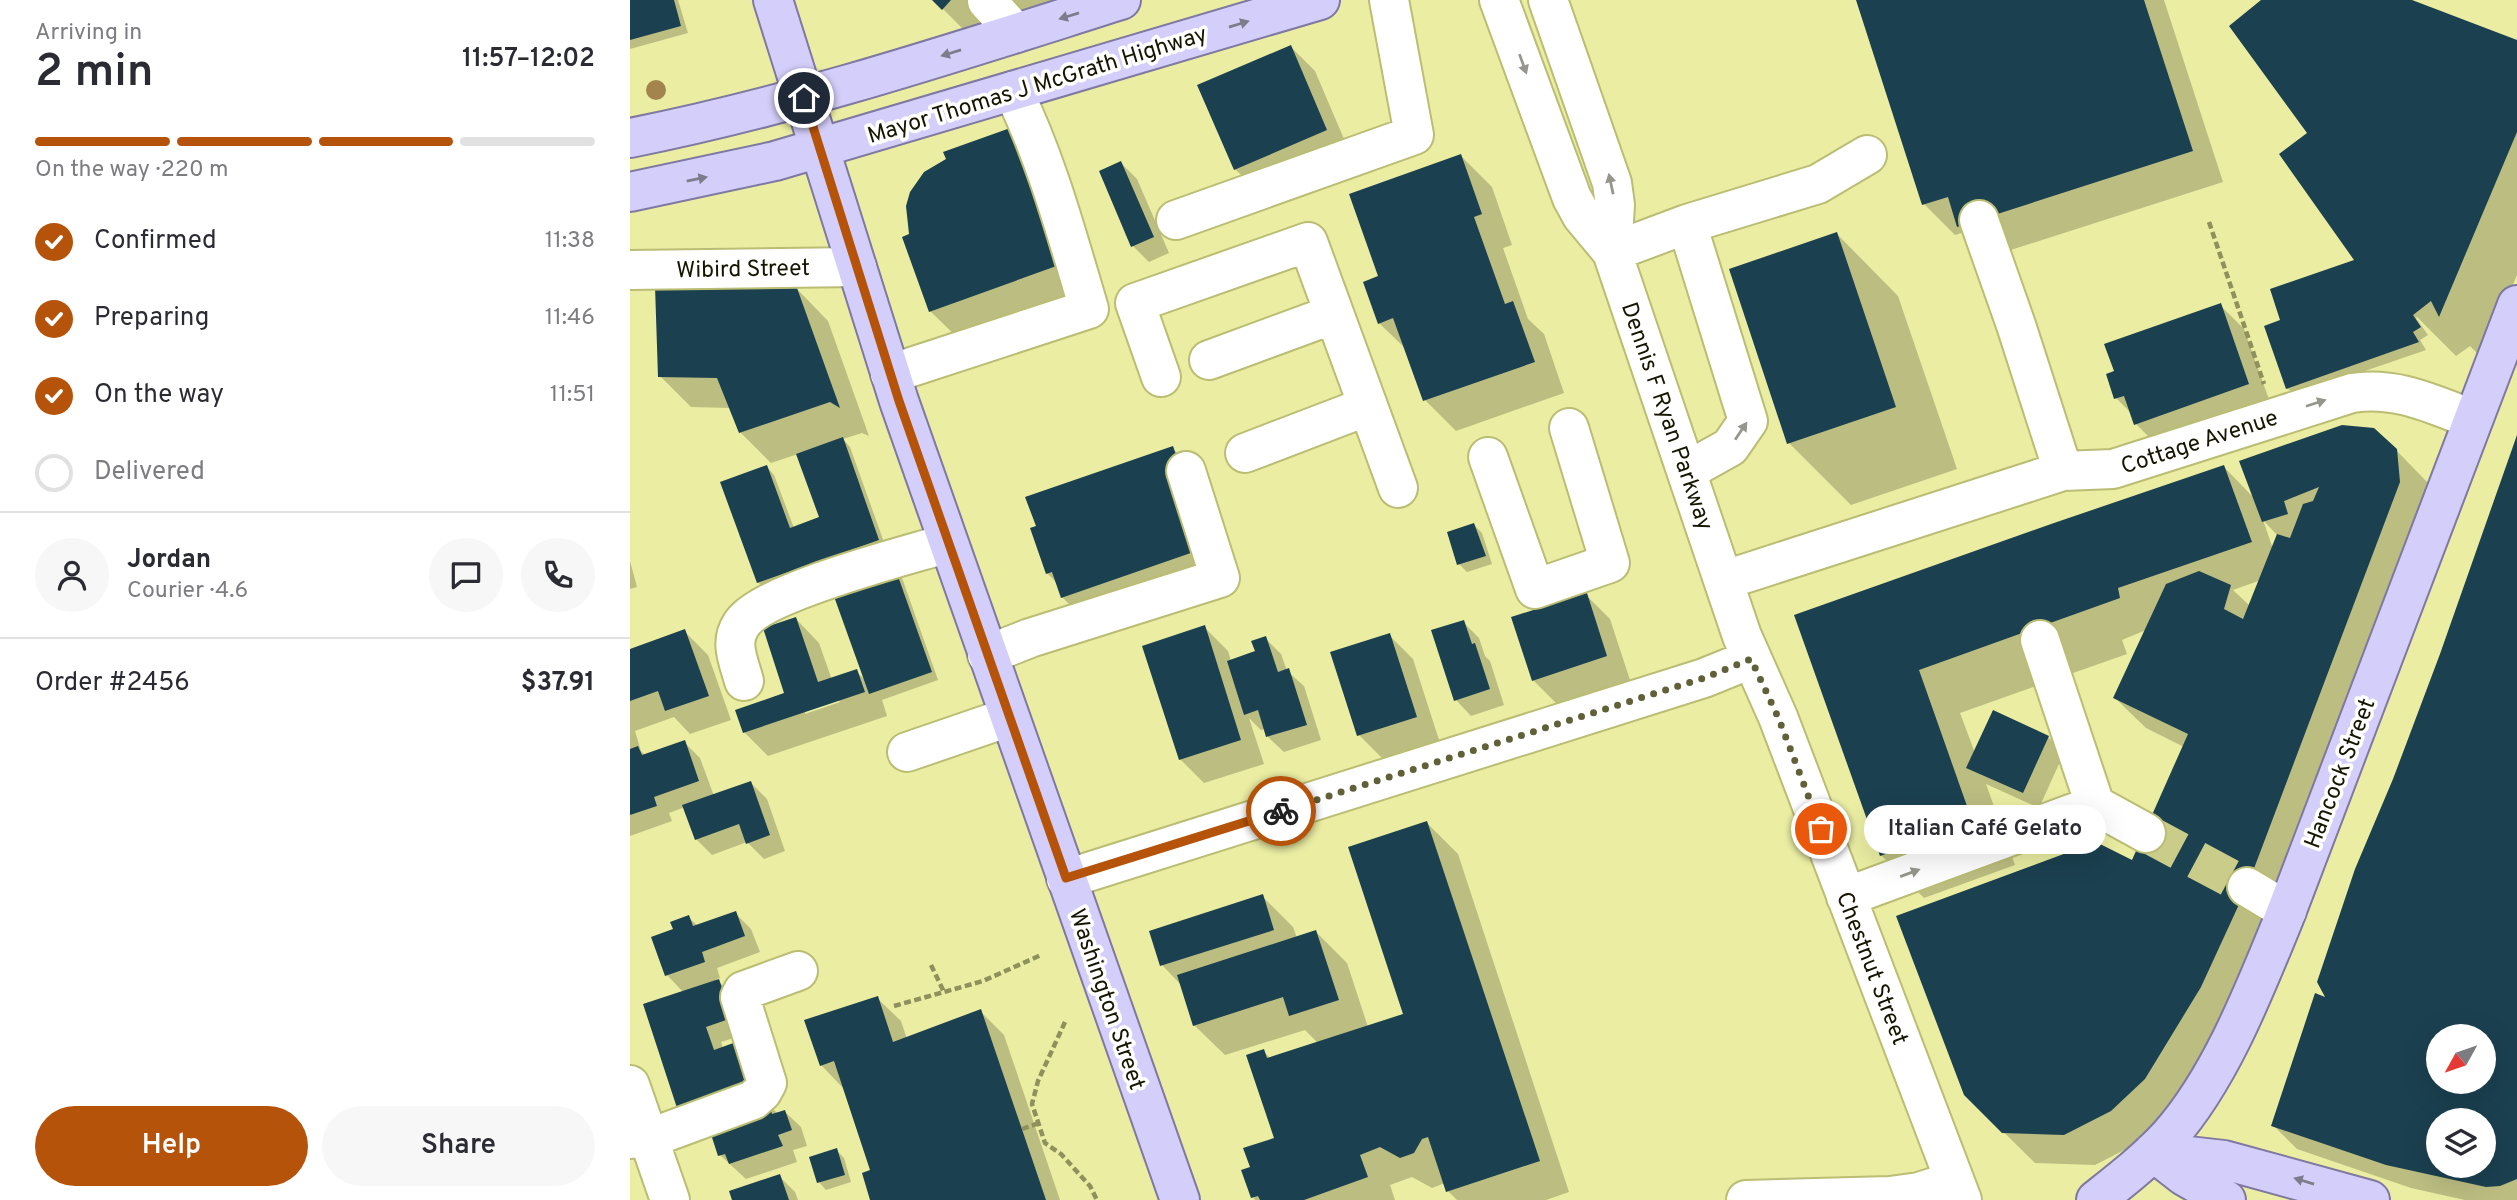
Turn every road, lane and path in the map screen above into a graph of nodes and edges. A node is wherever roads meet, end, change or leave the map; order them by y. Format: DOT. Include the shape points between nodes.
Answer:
graph roads {
  1 [pos="773,0"];
  2 [pos="1320,0"];
  3 [pos="1389,0"];
  4 [pos="1499,0"];
  5 [pos="1548,0"];
  6 [pos="987,1"];
  7 [pos="1117,1"];
  8 [pos="1016,33"];
  9 [pos="1013,91"];
  10 [pos="804,98"];
  11 [pos="630,138"];
  12 [pos="821,148"];
  13 [pos="1867,155"];
  14 [pos="630,192"];
  15 [pos="1176,219"];
  16 [pos="1979,220"];
  17 [pos="2209,222"];
  18 [pos="1687,224"];
  19 [pos="1612,252"];
  20 [pos="857,267"];
  21 [pos="630,270"];
  22 [pos="2517,305"];
  23 [pos="1335,314"];
  24 [pos="1209,360"];
  25 [pos="890,374"];
  26 [pos="1160,377"];
  27 [pos="1368,406"];
  28 [pos="2275,416"];
  29 [pos="2472,419"];
  30 [pos="1569,428"];
  31 [pos="1245,453"];
  32 [pos="1488,457"];
  33 [pos="1186,471"];
  34 [pos="1687,471"];
  35 [pos="2063,471"];
  36 [pos="1398,488"];
  37 [pos="948,543"];
  38 [pos="1725,580"];
  39 [pos="2040,640"];
  40 [pos="987,656"];
  41 [pos="1751,659"];
  42 [pos="744,681"];
  43 [pos="1009,717"];
  44 [pos="908,752"];
  45 [pos="2095,805"];
  46 [pos="2146,832"];
  47 [pos="1066,878"];
  48 [pos="2246,887"];
  49 [pos="1846,897"];
  50 [pos="2287,911"];
  51 [pos="1041,955"];
  52 [pos="931,965"];
  53 [pos="798,971"];
  54 [pos="944,992"];
  55 [pos="894,1006"];
  56 [pos="1065,1022"];
  57 [pos="630,1085"];
  58 [pos="1039,1123"];
  59 [pos="1022,1129"];
  60 [pos="638,1136"];
  61 [pos="2153,1152"];
  62 [pos="1958,1191"];
  63 [pos="670,1200"];
  64 [pos="1097,1200"];
  65 [pos="1180,1200"];
  66 [pos="1746,1200"];
  67 [pos="2095,1200"];
  68 [pos="2226,1200"];
  69 [pos="2370,1200"];
  1 -- 10 [label="main road, Washington Street"];
  9 -- 2 [label="main road, Mayor Thomas J McGrath Highway, one-way"];
  3 -- 15 [label="street" via="1414,135"];
  4 -- 19 [label="street, Dennis F Ryan Parkway, one-way" via="1572,198"];
  19 -- 5 [label="street, Dennis F Ryan Parkway, one-way" via="1612,183"];
  6 -- 8 [label="street"];
  7 -- 8 [label="main road, one-way"];
  8 -- 10 [label="main road, one-way"];
  9 -- 12 [label="main road, Mayor Thomas J McGrath Highway"];
  9 -- 25 [label="street" via="1054,194 1089,309"];
  10 -- 11 [label="main road"];
  10 -- 12 [label="main road, Washington Street"];
  14 -- 12 [label="main road, Mayor Thomas J McGrath Highway, one-way" via="725,174"];
  12 -- 20 [label="main road, Washington Street"];
  13 -- 18 [label="street" via="1818,184"];
  16 -- 35 [label="street"];
  17 -- 28 [label="path"];
  18 -- 19 [label="street"];
  34 -- 18 [label="street, one-way" via="1730,447 1748,421"];
  19 -- 34 [label="street, Dennis F Ryan Parkway"];
  20 -- 21 [label="street, Wibird Street"];
  20 -- 25 [label="main road, Washington Street"];
  22 -- 29 [label="main road, Hancock Street"];
  23 -- 24 [label="street"];
  23 -- 26 [label="street" via="1308,242 1135,303"];
  23 -- 27 [label="street"];
  25 -- 37 [label="main road, Washington Street"];
  27 -- 31 [label="street"];
  27 -- 36 [label="street"];
  28 -- 29 [label="street, Cottage Avenue, one-way" via="2369,390 2405,394"];
  28 -- 35 [label="street, Cottage Avenue" via="2113,470"];
  29 -- 50 [label="main road, Hancock Street"];
  30 -- 32 [label="street" via="1610,563 1535,589"];
  33 -- 40 [label="street" via="1220,578"];
  34 -- 38 [label="street, Dennis F Ryan Parkway"];
  35 -- 38 [label="street, Cottage Avenue"];
  37 -- 40 [label="main road, Washington Street"];
  37 -- 42 [label="street" via="787,593 748,616 734,643"];
  38 -- 41 [label="street, Chestnut Street"];
  39 -- 45 [label="street"];
  40 -- 43 [label="main road, Washington Street"];
  41 -- 47 [label="street" via="1704,678"];
  41 -- 49 [label="street, Chestnut Street" via="1778,717"];
  43 -- 44 [label="street"];
  43 -- 47 [label="main road, Washington Street"];
  45 -- 46 [label="street"];
  49 -- 45 [label="street, one-way"];
  47 -- 65 [label="main road, Washington Street"];
  48 -- 50 [label="street"];
  49 -- 62 [label="street, Chestnut Street"];
  50 -- 61 [label="main road, Hancock Street" via="2213,1071 2186,1115"];
  51 -- 54 [label="path" via="983,981"];
  52 -- 54 [label="path"];
  53 -- 60 [label="street" via="743,991 740,997 767,1083 762,1092 661,1135"];
  54 -- 55 [label="path"];
  56 -- 58 [label="path" via="1032,1104"];
  57 -- 60 [label="street"];
  58 -- 59 [label="path"];
  58 -- 64 [label="path" via="1045,1143 1061,1154"];
  60 -- 63 [label="street"];
  61 -- 67 [label="main road, Hancock Street"];
  61 -- 68 [label="main road"];
  69 -- 61 [label="main road, one-way" via="2224,1160"];
  62 -- 66 [label="street"];
}
